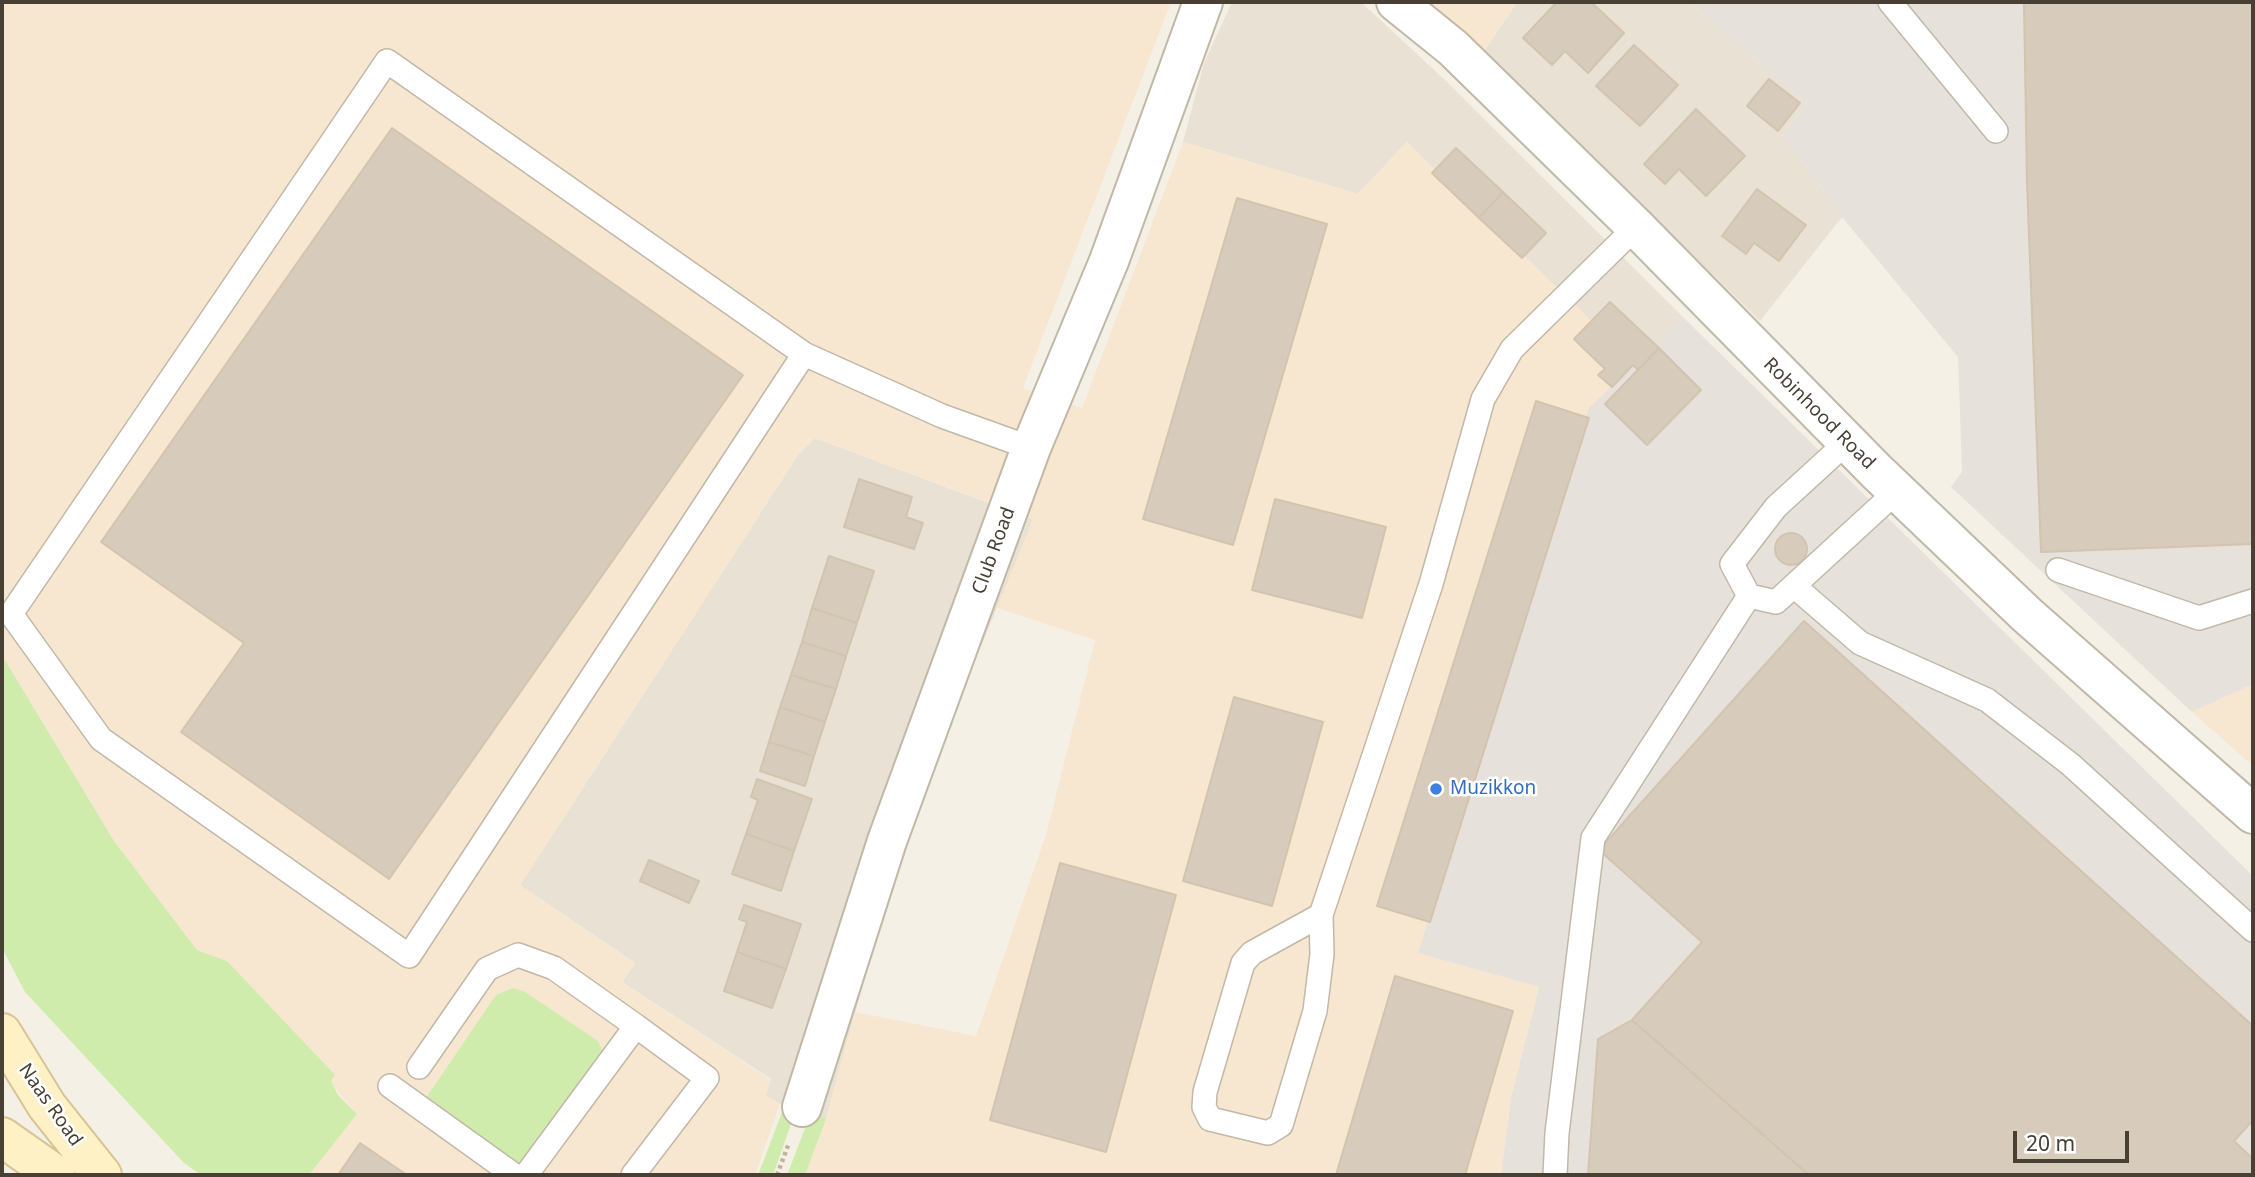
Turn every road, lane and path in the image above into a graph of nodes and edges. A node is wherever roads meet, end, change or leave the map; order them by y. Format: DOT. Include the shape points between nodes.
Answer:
graph roads {
  1 [pos="1203,2"];
  2 [pos="1396,2"];
  3 [pos="1890,2"];
  4 [pos="1996,131"];
  5 [pos="1636,226"];
  6 [pos="804,354"];
  7 [pos="1847,442"];
  8 [pos="1031,448"];
  9 [pos="1897,491"];
  10 [pos="2058,570"];
  11 [pos="1794,586"];
  12 [pos="1749,596"];
  13 [pos="2253,601"];
  14 [pos="2253,814"];
  15 [pos="1321,915"];
  16 [pos="2253,930"];
  17 [pos="636,1026"];
  18 [pos="7,1038"];
  19 [pos="419,1067"];
  20 [pos="390,1086"];
  21 [pos="802,1107"];
  22 [pos="2,1137"];
  23 [pos="56,1175"];
  24 [pos="102,1175"];
  25 [pos="514,1175"];
  26 [pos="526,1175"];
  27 [pos="633,1175"];
  28 [pos="1555,1175"];
  1 -- 8 [label="street, Club Road" via="1110,261"];
  2 -- 5 [label="street, Robinhood Road" via="1453,48"];
  3 -- 4 [label="lane"];
  5 -- 7 [label="street, Robinhood Road"];
  5 -- 15 [label="lane" via="1512,349 1483,399 1431,584"];
  6 -- 6 [label="lane" via="387,61 11,614 101,739 409,956"];
  6 -- 8 [label="lane" via="942,416"];
  7 -- 9 [label="street, Robinhood Road"];
  7 -- 12 [label="lane" via="1776,507 1732,564"];
  8 -- 21 [label="street, Club Road" via="887,841"];
  9 -- 11 [label="lane"];
  9 -- 14 [label="street, Robinhood Road" via="2027,615"];
  10 -- 13 [label="lane" via="2199,618"];
  11 -- 12 [label="lane" via="1776,602"];
  11 -- 16 [label="lane" via="1860,643 1987,701 2070,764"];
  12 -- 28 [label="lane" via="1593,838"];
  15 -- 15 [label="lane" via="1252,953 1243,963 1205,1092 1204,1107 1210,1119 1268,1133 1281,1125 1315,1011"];
  17 -- 19 [label="lane" via="554,968 518,955 487,969"];
  17 -- 26 [label="lane"];
  17 -- 27 [label="lane" via="707,1078"];
  18 -- 24 [label="main road, Naas Road" via="47,1106"];
  20 -- 25 [label="lane"];
  22 -- 23 [label="main road, Naas Road"];
}
